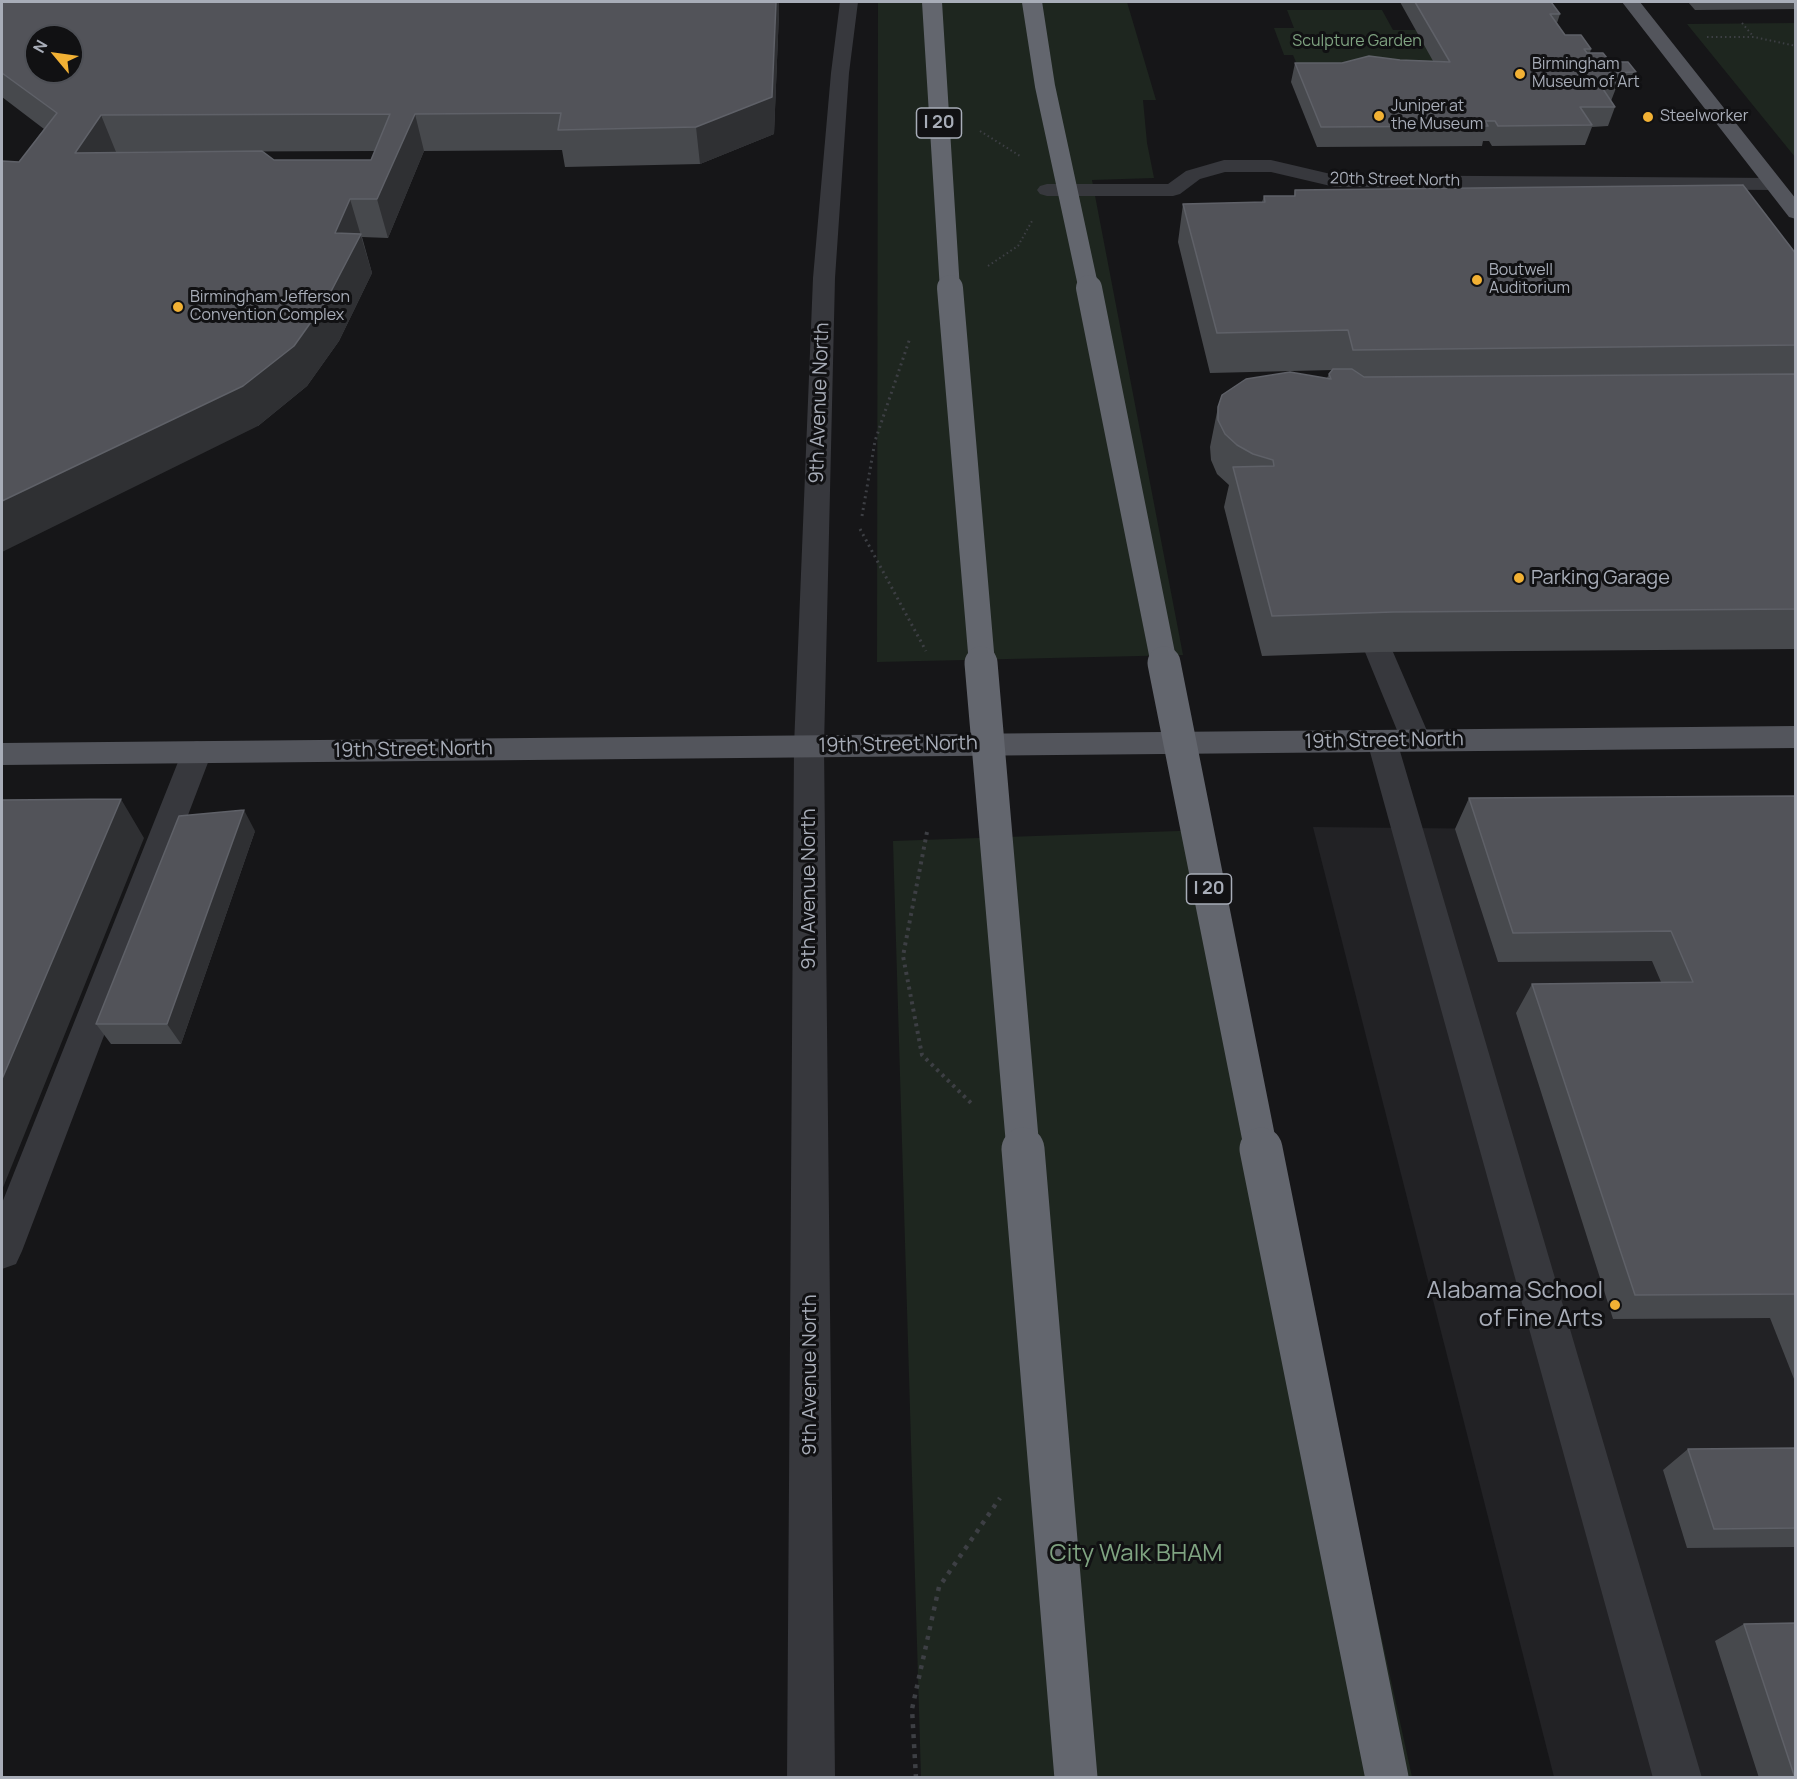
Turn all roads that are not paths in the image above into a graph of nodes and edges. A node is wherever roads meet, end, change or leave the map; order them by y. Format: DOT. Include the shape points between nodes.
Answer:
graph roads {
  1 [pos="849,2"];
  2 [pos="932,2"];
  3 [pos="1032,2"];
  4 [pos="1631,2"];
  5 [pos="1773,184"];
  6 [pos="1047,190"];
  7 [pos="1796,213"];
  8 [pos="1379,652"];
  9 [pos="1796,737"];
  10 [pos="1399,741"];
  11 [pos="808,746"];
  12 [pos="197,752"];
  13 [pos="2,754"];
  14 [pos="2,1251"];
  15 [pos="811,1778"];
  16 [pos="1076,1778"];
  17 [pos="1387,1778"];
  18 [pos="1678,1778"];
  1 -- 11 [label="street, 9th Avenue North" via="824,278"];
  2 -- 16 [label="highway, I 20, bridge" via="945,233"];
  3 -- 17 [label="highway, I 20, bridge" via="1045,86 1083,258"];
  4 -- 5 [label="main road"];
  5 -- 6 [label="street, 20th Street North" via="1335,181 1271,166 1224,166 1193,175 1173,190"];
  5 -- 7 [label="main road"];
  8 -- 10 [label="street"];
  9 -- 10 [label="main road, 19th Street North"];
  10 -- 11 [label="main road, 19th Street North"];
  10 -- 18 [label="street"];
  11 -- 12 [label="main road, 19th Street North"];
  11 -- 15 [label="street, 9th Avenue North"];
  12 -- 13 [label="main road, 19th Street North"];
  12 -- 14 [label="street"];
}
